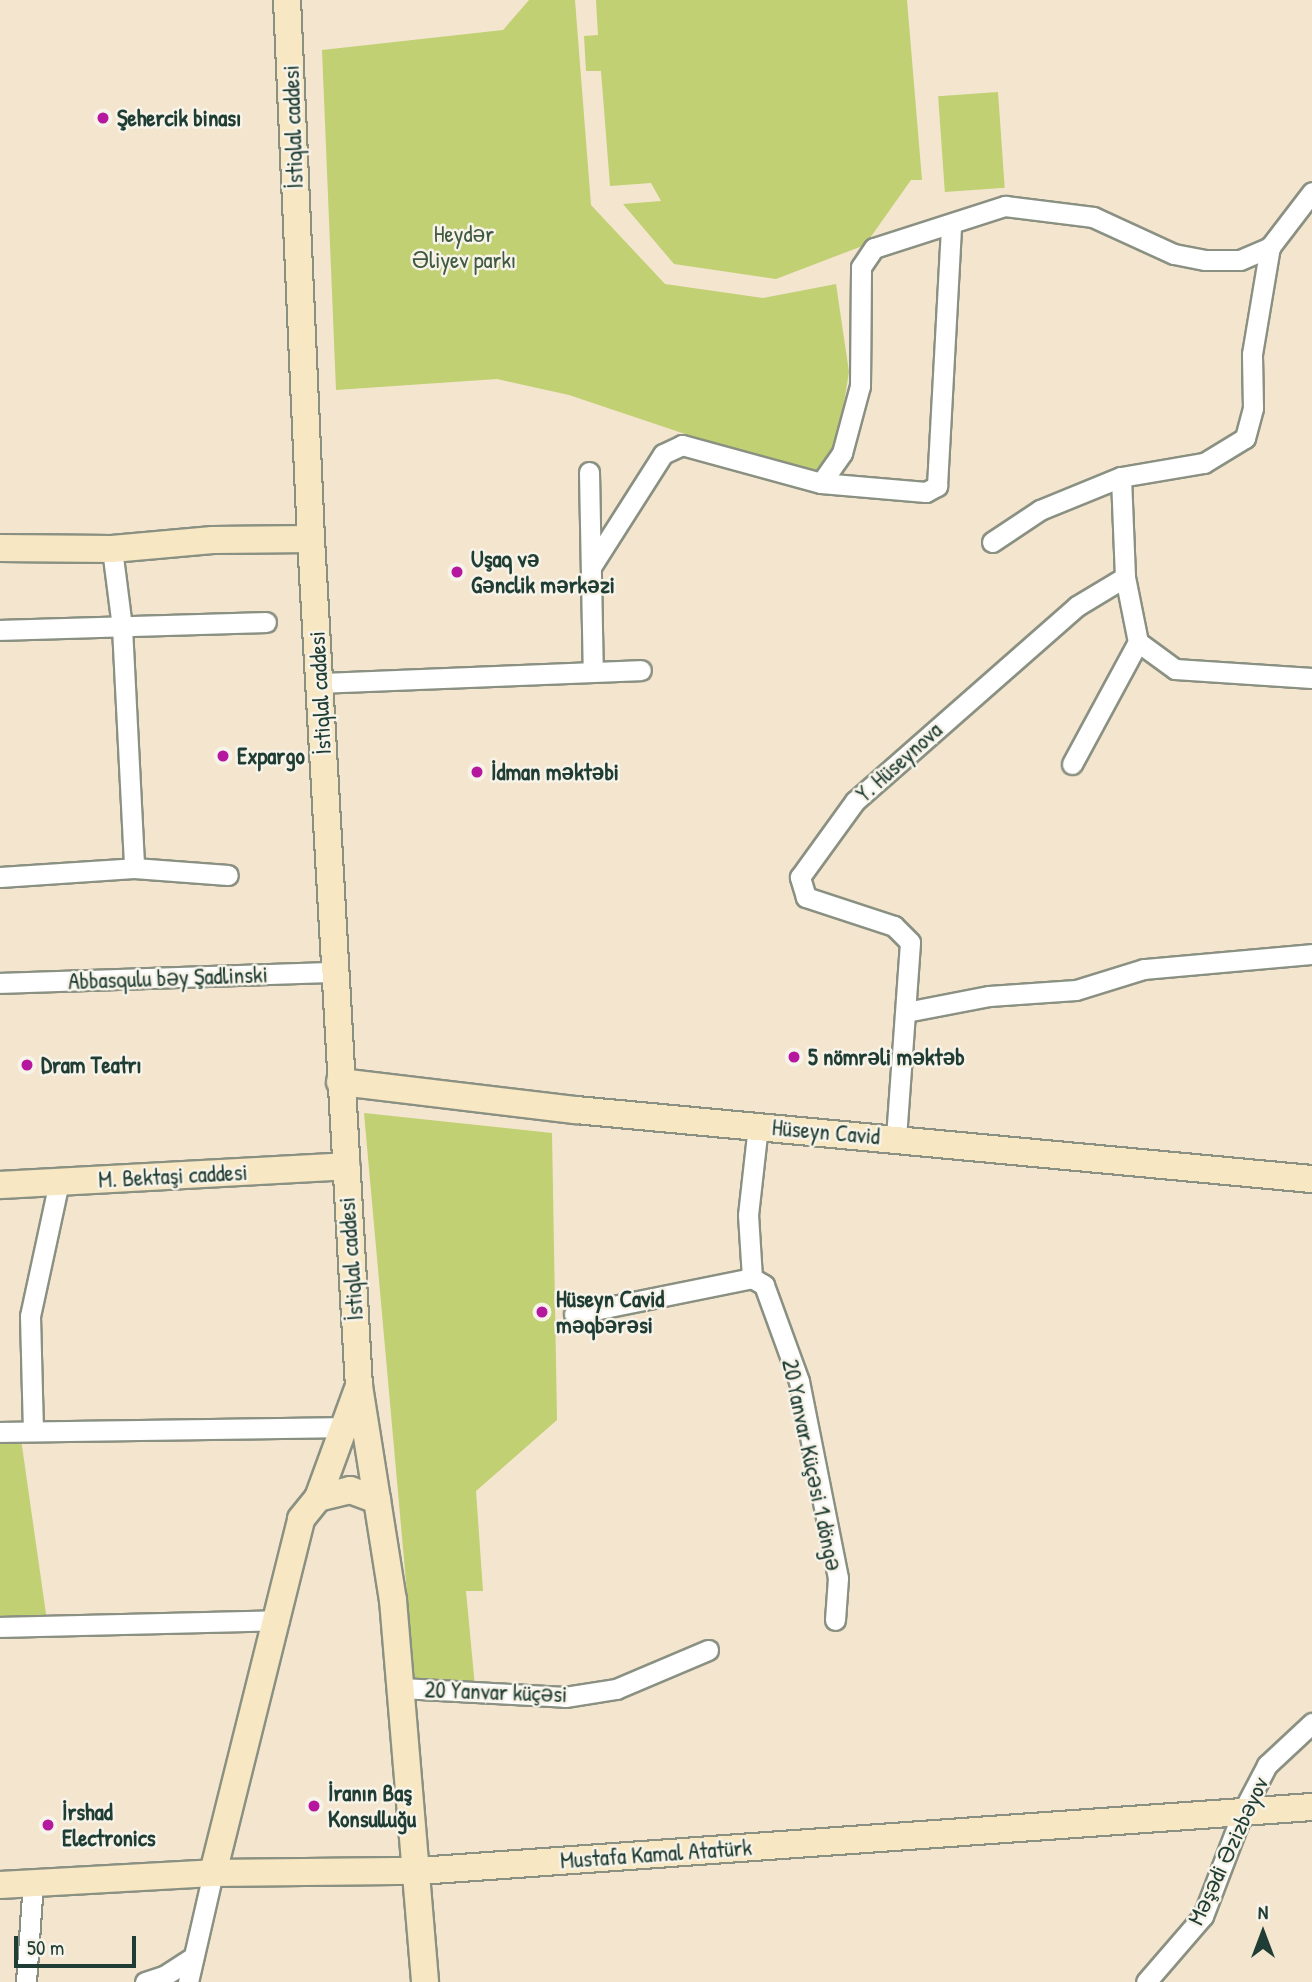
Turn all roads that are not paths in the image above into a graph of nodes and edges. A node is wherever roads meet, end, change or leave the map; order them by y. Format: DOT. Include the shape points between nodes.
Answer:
graph roads {
  1 [pos="287,0"];
  2 [pos="1312,192"];
  3 [pos="951,223"];
  4 [pos="1270,247"];
  5 [pos="589,472"];
  6 [pos="1121,477"];
  7 [pos="821,483"];
  8 [pos="311,540"];
  9 [pos="992,542"];
  10 [pos="0,548"];
  11 [pos="113,549"];
  12 [pos="591,567"];
  13 [pos="1125,577"];
  14 [pos="266,622"];
  15 [pos="122,626"];
  16 [pos="0,630"];
  17 [pos="1138,642"];
  18 [pos="641,670"];
  19 [pos="593,671"];
  20 [pos="1312,678"];
  21 [pos="320,683"];
  22 [pos="1072,764"];
  23 [pos="134,868"];
  24 [pos="228,875"];
  25 [pos="0,877"];
  26 [pos="1312,954"];
  27 [pos="335,972"];
  28 [pos="0,983"];
  29 [pos="906,1012"];
  30 [pos="340,1082"];
  31 [pos="758,1126"];
  32 [pos="896,1138"];
  33 [pos="346,1166"];
  34 [pos="1312,1179"];
  35 [pos="59,1182"];
  36 [pos="0,1185"];
  37 [pos="752,1278"];
  38 [pos="574,1314"];
  39 [pos="359,1386"];
  40 [pos="342,1427"];
  41 [pos="33,1431"];
  42 [pos="0,1432"];
  43 [pos="318,1497"];
  44 [pos="377,1500"];
  45 [pos="279,1620"];
  46 [pos="835,1620"];
  47 [pos="0,1627"];
  48 [pos="708,1650"];
  49 [pos="401,1688"];
  50 [pos="1312,1723"];
  51 [pos="1312,1807"];
  52 [pos="1243,1811"];
  53 [pos="419,1871"];
  54 [pos="213,1873"];
  55 [pos="33,1882"];
  56 [pos="0,1885"];
  57 [pos="193,1957"];
  58 [pos="26,1982"];
  59 [pos="145,1982"];
  60 [pos="188,1982"];
  61 [pos="425,1982"];
  62 [pos="1146,1982"];
  1 -- 8 [label="main road, İstiqlal caddesi"];
  2 -- 4 [label="street"];
  3 -- 4 [label="street" via="1005,206 1093,217 1174,254 1205,260 1240,260"];
  3 -- 7 [label="street" via="874,248 861,267 860,386 842,453"];
  3 -- 7 [label="street" via="937,485 926,492"];
  4 -- 6 [label="street" via="1252,354 1253,408 1245,438 1203,463"];
  5 -- 12 [label="street"];
  6 -- 9 [label="street" via="1040,510"];
  6 -- 13 [label="street"];
  7 -- 12 [label="street" via="682,445 663,453"];
  8 -- 11 [label="main road" via="213,540"];
  8 -- 21 [label="main road, İstiqlal caddesi"];
  10 -- 11 [label="main road"];
  11 -- 15 [label="street"];
  12 -- 19 [label="street"];
  13 -- 17 [label="street"];
  13 -- 29 [label="street, Y. Hüseynova" via="1077,606 855,801 800,877 806,897 904,932 910,942"];
  14 -- 15 [label="street"];
  15 -- 16 [label="street"];
  15 -- 23 [label="street"];
  17 -- 20 [label="street" via="1175,668"];
  17 -- 22 [label="street"];
  18 -- 19 [label="street"];
  19 -- 21 [label="street"];
  21 -- 27 [label="main road, İstiqlal caddesi"];
  23 -- 24 [label="street"];
  23 -- 25 [label="street"];
  26 -- 29 [label="street" via="1144,969 1076,990 989,996"];
  27 -- 28 [label="street, Abbasqulu bəy Şadlinski"];
  27 -- 30 [label="main road, İstiqlal caddesi"];
  29 -- 32 [label="street, Y. Hüseynova"];
  30 -- 31 [label="main road, Hüseyn Cavid" via="471,1100"];
  30 -- 33 [label="main road, İstiqlal caddesi"];
  31 -- 32 [label="main road, Hüseyn Cavid"];
  31 -- 37 [label="street" via="748,1215"];
  32 -- 34 [label="main road, Hüseyn Cavid"];
  33 -- 35 [label="main road, M. Bektaşi caddesi"];
  33 -- 39 [label="main road, İstiqlal caddesi"];
  35 -- 36 [label="main road, M. Bektaşi caddesi"];
  35 -- 41 [label="street" via="30,1316"];
  37 -- 38 [label="street"];
  37 -- 46 [label="street, 20 Yanvar Küçəsi 1 döngə" via="764,1285 799,1381 838,1578"];
  39 -- 40 [label="main road"];
  39 -- 44 [label="main road, İstiqlal caddesi"];
  40 -- 41 [label="street"];
  40 -- 43 [label="main road"];
  41 -- 42 [label="street"];
  43 -- 44 [label="main road" via="350,1490"];
  43 -- 45 [label="main road" via="301,1519"];
  44 -- 49 [label="main road, İstiqlal caddesi"];
  45 -- 47 [label="street"];
  45 -- 54 [label="main road"];
  48 -- 49 [label="street, 20 Yanvar küçəsi" via="616,1689 565,1697"];
  49 -- 53 [label="main road, İstiqlal caddesi"];
  50 -- 52 [label="street, Məşədi Əzizbəyov" via="1267,1765"];
  51 -- 52 [label="main road, Mustafa Kamal Atatürk"];
  52 -- 53 [label="main road, Mustafa Kamal Atatürk"];
  52 -- 62 [label="street, Məşədi Əzizbəyov" via="1203,1916"];
  53 -- 54 [label="main road, Mustafa Kamal Atatürk"];
  53 -- 61 [label="main road, İstiqlal caddesi"];
  54 -- 55 [label="main road, Mustafa Kamal Atatürk"];
  54 -- 57 [label="street"];
  55 -- 56 [label="main road, Mustafa Kamal Atatürk"];
  55 -- 58 [label="street"];
  57 -- 59 [label="street"];
  57 -- 60 [label="street"];
}
